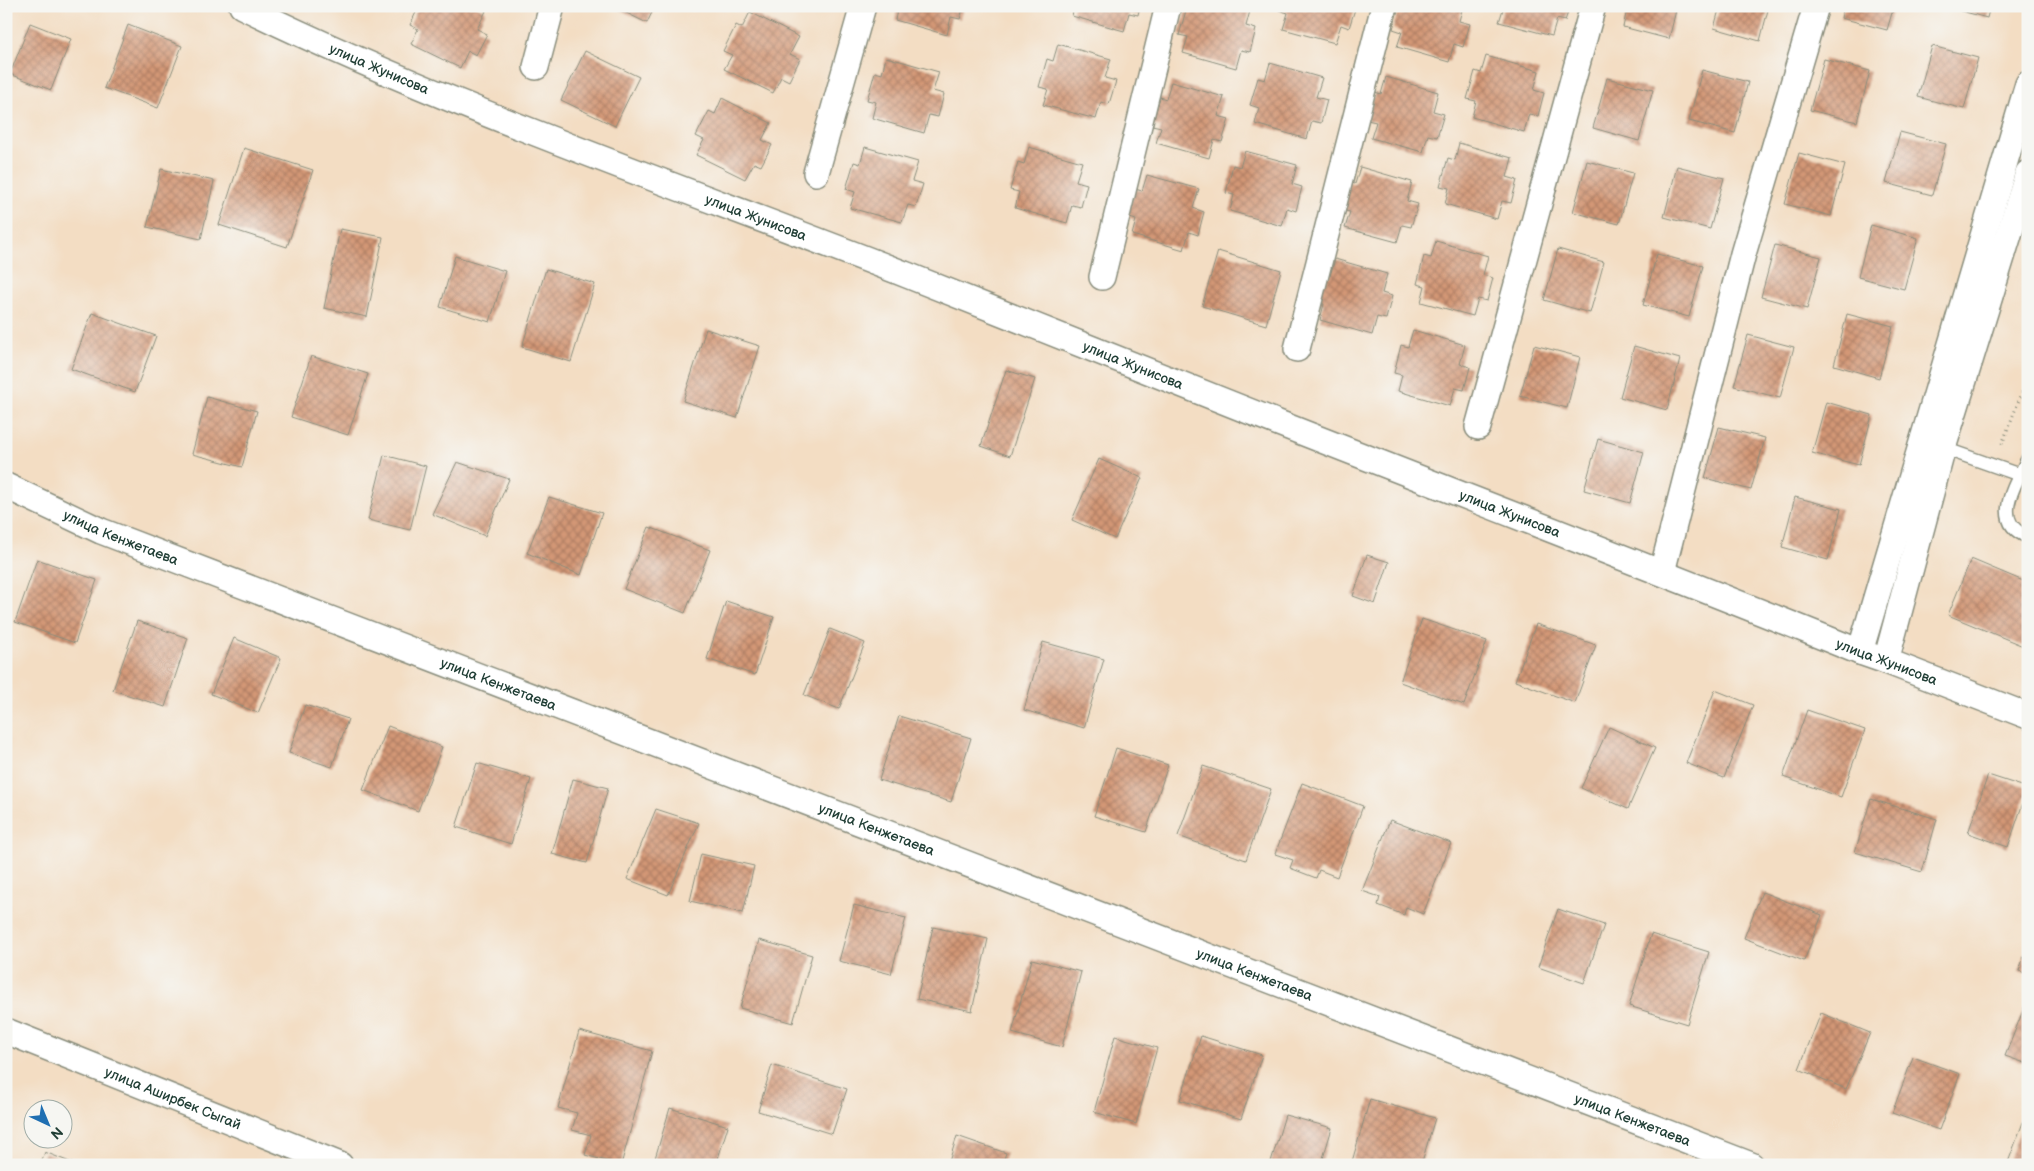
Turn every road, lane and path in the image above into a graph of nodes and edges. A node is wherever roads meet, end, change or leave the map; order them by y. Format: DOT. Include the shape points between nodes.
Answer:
graph roads {
  1 [pos="242,6"];
  2 [pos="552,6"];
  3 [pos="863,6"];
  4 [pos="1168,6"];
  5 [pos="1384,6"];
  6 [pos="1593,6"];
  7 [pos="1816,6"];
  8 [pos="536,67"];
  9 [pos="2028,84"];
  10 [pos="816,173"];
  11 [pos="2028,173"];
  12 [pos="1102,277"];
  13 [pos="1297,349"];
  14 [pos="2028,377"];
  15 [pos="1478,427"];
  16 [pos="1943,448"];
  17 [pos="2001,448"];
  18 [pos="2028,458"];
  19 [pos="2020,475"];
  20 [pos="6,486"];
  21 [pos="2028,537"];
  22 [pos="1662,572"];
  23 [pos="1860,652"];
  24 [pos="1886,660"];
  25 [pos="2028,716"];
  26 [pos="6,1032"];
  27 [pos="340,1165"];
  28 [pos="1751,1165"];
  1 -- 22 [label="street, улица Жунисова" via="369,66 512,123"];
  2 -- 8 [label="street"];
  3 -- 10 [label="street"];
  4 -- 12 [label="street"];
  5 -- 13 [label="street"];
  6 -- 15 [label="street"];
  7 -- 22 [label="street" via="1743,254"];
  9 -- 23 [label="street"];
  11 -- 16 [label="street"];
  14 -- 17 [label="path"];
  16 -- 19 [label="lane"];
  16 -- 24 [label="street"];
  18 -- 19 [label="lane"];
  19 -- 21 [label="lane" via="2007,507 2008,518 2017,533"];
  20 -- 28 [label="street, улица Кенжетаева" via="110,535"];
  22 -- 23 [label="street, улица Жунисова"];
  23 -- 24 [label="street, улица Жунисова"];
  24 -- 25 [label="street, улица Жунисова"];
  26 -- 27 [label="street, улица Аширбек Сыгай"];
}
